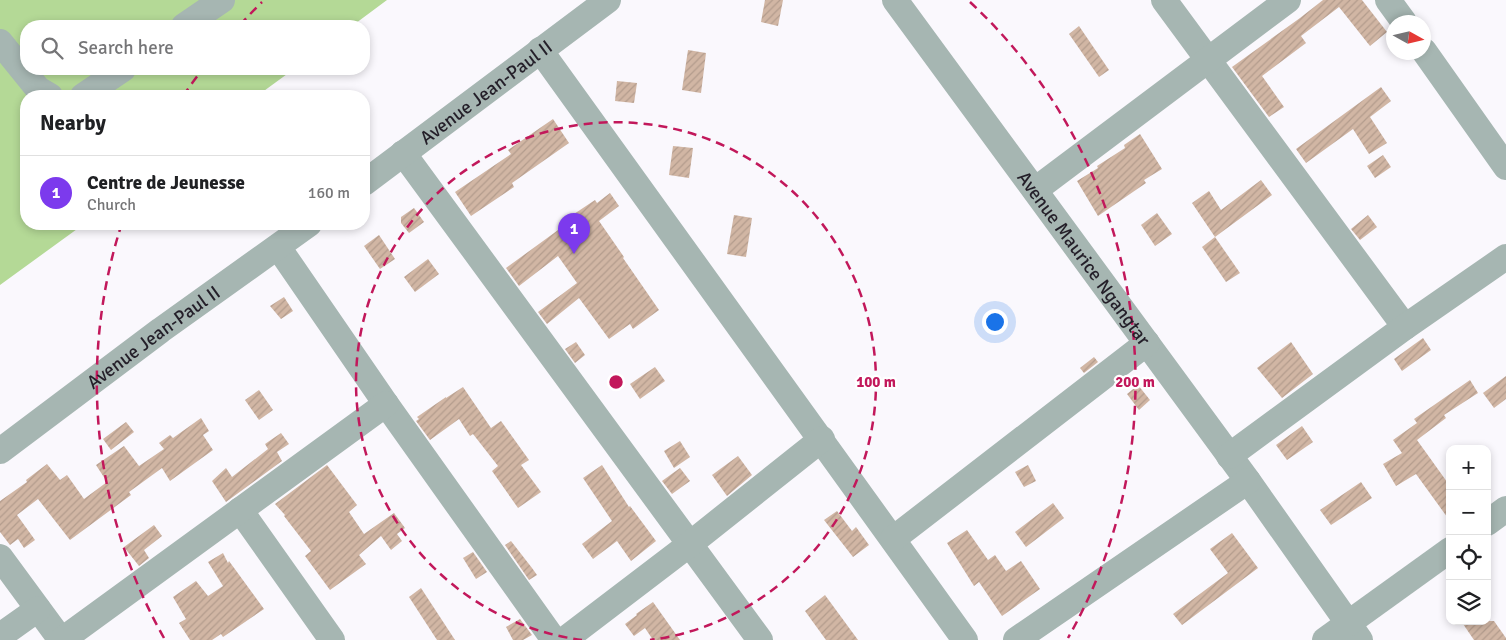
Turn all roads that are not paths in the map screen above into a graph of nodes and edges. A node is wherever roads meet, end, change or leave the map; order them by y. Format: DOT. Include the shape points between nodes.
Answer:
graph roads {
  1 [pos="222,0"];
  2 [pos="608,0"];
  3 [pos="895,0"];
  4 [pos="1164,0"];
  5 [pos="1288,0"];
  6 [pos="1388,0"];
  7 [pos="1399,15"];
  8 [pos="193,20"];
  9 [pos="0,42"];
  10 [pos="540,50"];
  11 [pos="1208,60"];
  12 [pos="1430,60"];
  13 [pos="20,67"];
  14 [pos="27,75"];
  15 [pos="114,75"];
  16 [pos="40,90"];
  17 [pos="92,90"];
  18 [pos="403,153"];
  19 [pos="1506,167"];
  20 [pos="370,178"];
  21 [pos="1035,190"];
  22 [pos="301,230"];
  23 [pos="278,247"];
  24 [pos="1506,257"];
  25 [pos="1405,328"];
  26 [pos="1146,343"];
  27 [pos="386,404"];
  28 [pos="822,440"];
  29 [pos="0,451"];
  30 [pos="1229,456"];
  31 [pos="1248,481"];
  32 [pos="1506,509"];
  33 [pos="240,510"];
  34 [pos="1491,519"];
  35 [pos="893,539"];
  36 [pos="690,544"];
  37 [pos="1446,553"];
  38 [pos="0,557"];
  39 [pos="38,609"];
  40 [pos="1354,632"];
  41 [pos="0,636"];
  42 [pos="61,640"];
  43 [pos="332,640"];
  44 [pos="554,640"];
  45 [pos="564,640"];
  46 [pos="760,640"];
  47 [pos="965,640"];
  48 [pos="1016,640"];
  49 [pos="1325,640"];
  1 -- 8 [label="street"];
  2 -- 10 [label="street, Avenue Jean-Paul II"];
  3 -- 21 [label="street, Avenue Maurice Ngangtar"];
  4 -- 11 [label="street"];
  5 -- 11 [label="street"];
  6 -- 7 [label="street"];
  9 -- 13 [label="street"];
  10 -- 18 [label="street, Avenue Jean-Paul II"];
  10 -- 28 [label="street"];
  11 -- 21 [label="street"];
  11 -- 25 [label="street"];
  12 -- 19 [label="street"];
  14 -- 16 [label="street"];
  15 -- 17 [label="street"];
  18 -- 20 [label="street, Avenue Jean-Paul II"];
  18 -- 36 [label="street"];
  21 -- 26 [label="street, Avenue Maurice Ngangtar"];
  22 -- 23 [label="street, Avenue Jean-Paul II"];
  23 -- 27 [label="street"];
  23 -- 29 [label="street, Avenue Jean-Paul II" via="160,330"];
  24 -- 25 [label="street"];
  25 -- 30 [label="street"];
  26 -- 30 [label="street, Avenue Maurice Ngangtar"];
  26 -- 35 [label="street"];
  27 -- 33 [label="street"];
  27 -- 44 [label="street"];
  28 -- 35 [label="street"];
  28 -- 36 [label="street"];
  30 -- 31 [label="street, Avenue Maurice Ngangtar"];
  31 -- 40 [label="street, Avenue Maurice Ngangtar"];
  31 -- 48 [label="street"];
  32 -- 34 [label="street"];
  33 -- 42 [label="street"];
  33 -- 43 [label="street"];
  35 -- 47 [label="street"];
  36 -- 45 [label="street"];
  36 -- 46 [label="street"];
  37 -- 40 [label="street"];
  38 -- 39 [label="street"];
  39 -- 41 [label="street"];
  39 -- 42 [label="street"];
  40 -- 49 [label="street"];
}
